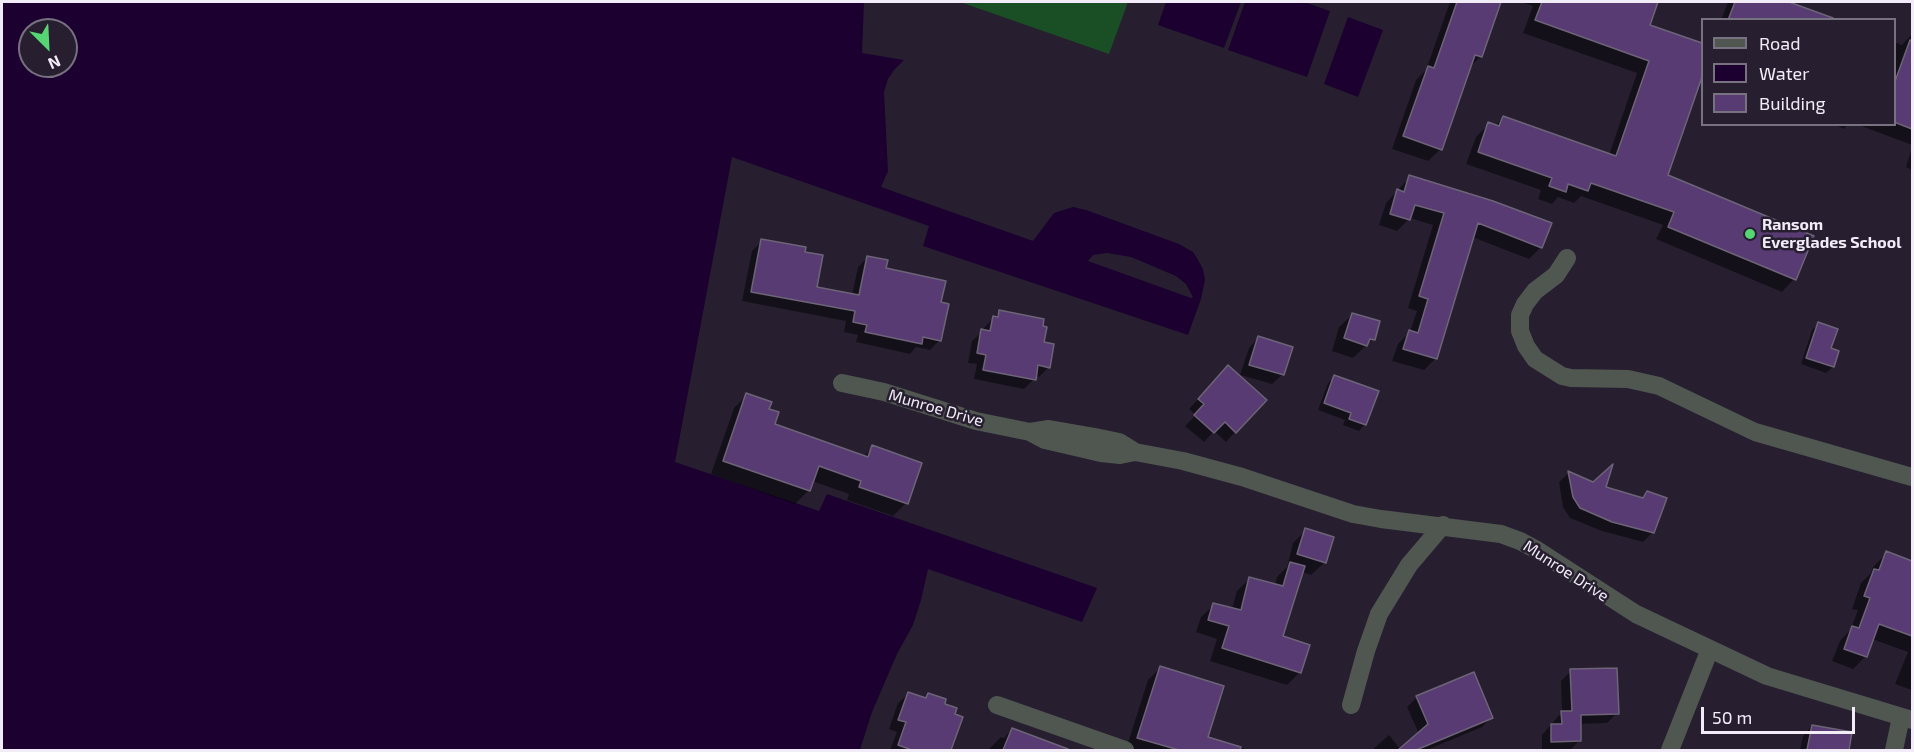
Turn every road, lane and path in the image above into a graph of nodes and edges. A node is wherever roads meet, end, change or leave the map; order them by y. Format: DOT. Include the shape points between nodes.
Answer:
graph roads {
  1 [pos="1567,258"];
  2 [pos="842,383"];
  3 [pos="1912,477"];
  4 [pos="1443,525"];
  5 [pos="1710,649"];
  6 [pos="997,705"];
  7 [pos="1351,705"];
  8 [pos="1907,719"];
  9 [pos="1125,750"];
  10 [pos="1670,750"];
  11 [pos="1894,750"];
  1 -- 3 [label="street" via="1556,275 1524,304 1520,315 1520,331 1535,359 1571,378 1628,379 1659,386 1755,432"];
  2 -- 4 [label="street, Munroe Drive" via="976,421 1030,432 1049,429 1119,442 1135,452 1242,477 1353,514"];
  4 -- 5 [label="street, Munroe Drive" via="1520,541 1627,609"];
  4 -- 7 [label="street" via="1409,564 1379,614"];
  5 -- 8 [label="street, Munroe Drive" via="1784,683"];
  5 -- 10 [label="street"];
  6 -- 9 [label="street"];
  8 -- 11 [label="street"];
}
